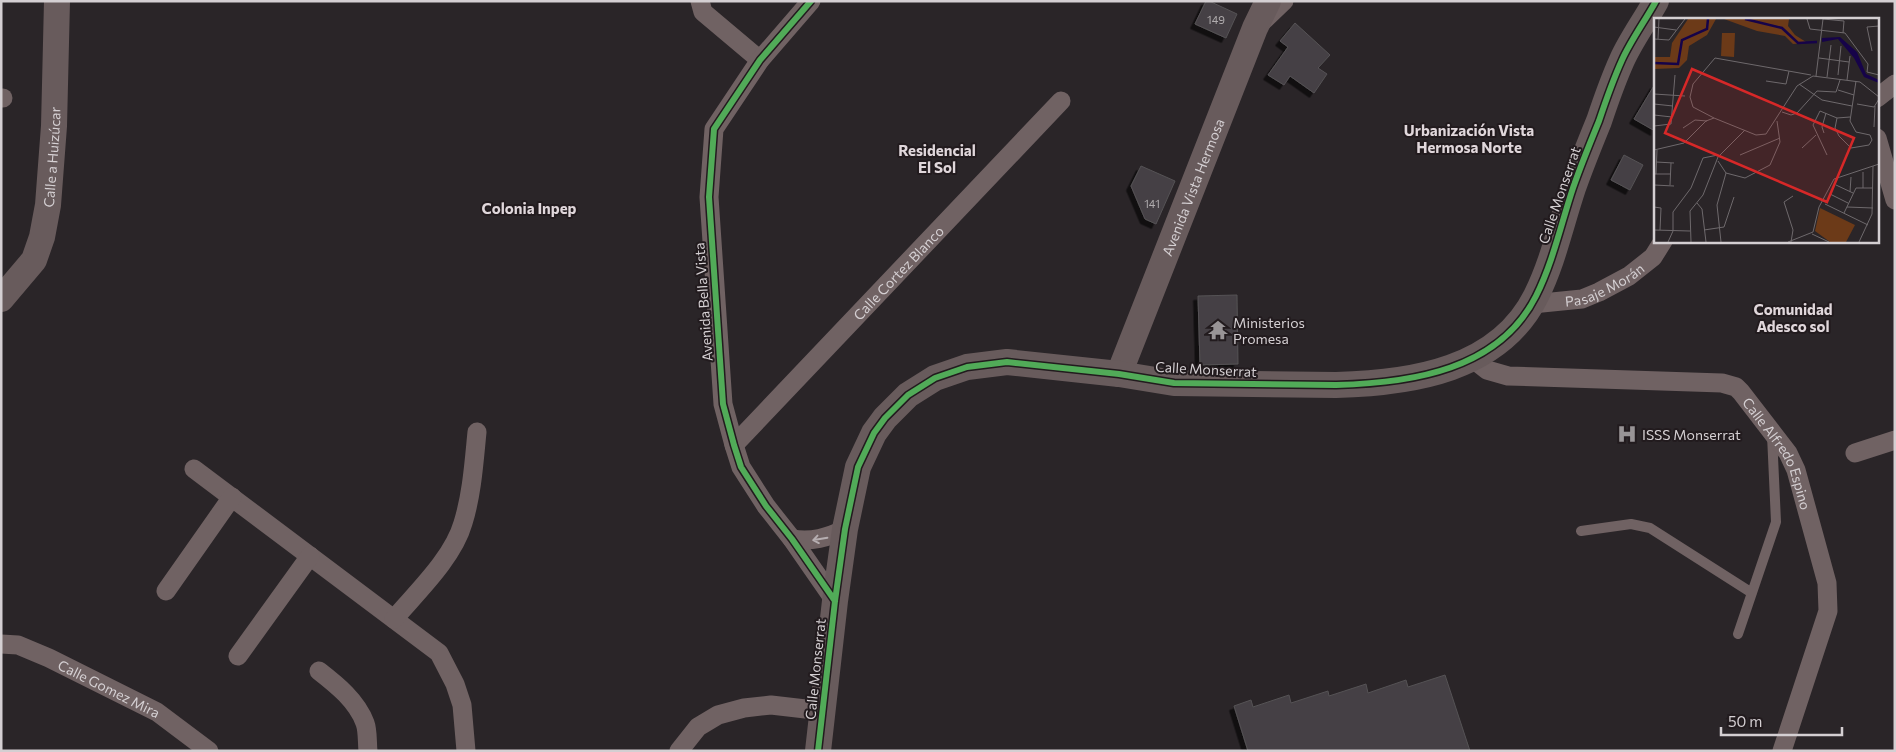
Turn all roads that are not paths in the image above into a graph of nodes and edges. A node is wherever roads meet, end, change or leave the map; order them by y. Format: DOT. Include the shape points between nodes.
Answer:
graph roads {
  1 [pos="57,1"];
  2 [pos="700,1"];
  3 [pos="811,1"];
  4 [pos="1259,1"];
  5 [pos="1268,1"];
  6 [pos="1284,1"];
  7 [pos="1656,1"];
  8 [pos="1255,28"];
  9 [pos="760,60"];
  10 [pos="1895,84"];
  11 [pos="1878,97"];
  12 [pos="1061,101"];
  13 [pos="1878,142"];
  14 [pos="1894,198"];
  15 [pos="1662,242"];
  16 [pos="1,298"];
  17 [pos="1532,304"];
  18 [pos="1473,359"];
  19 [pos="1119,374"];
  20 [pos="477,432"];
  21 [pos="1772,432"];
  22 [pos="1895,440"];
  23 [pos="734,445"];
  24 [pos="1855,453"];
  25 [pos="194,469"];
  26 [pos="232,497"];
  27 [pos="845,529"];
  28 [pos="1581,530"];
  29 [pos="792,539"];
  30 [pos="310,556"];
  31 [pos="166,591"];
  32 [pos="1752,593"];
  33 [pos="835,601"];
  34 [pos="394,619"];
  35 [pos="1738,634"];
  36 [pos="1,644"];
  37 [pos="238,656"];
  38 [pos="319,671"];
  39 [pos="823,711"];
  40 [pos="208,751"];
  41 [pos="368,751"];
  42 [pos="466,751"];
  43 [pos="679,751"];
  44 [pos="818,751"];
  45 [pos="1782,751"];
  1 -- 16 [label="street, Calle a Huizúcar" via="54,126 48,205 42,237 34,260"];
  2 -- 9 [label="street" via="703,12"];
  3 -- 9 [label="street, Avenida Bella Vista"];
  4 -- 8 [label="street"];
  5 -- 8 [label="street, Avenida Vista Hermosa"];
  6 -- 8 [label="street"];
  7 -- 17 [label="street, Calle Monserrat" via="1622,59"];
  8 -- 19 [label="street, Avenida Vista Hermosa"];
  9 -- 23 [label="street, Avenida Bella Vista" via="714,129 709,198 722,404"];
  10 -- 11 [label="street"];
  12 -- 23 [label="street, Calle Cortez Blanco"];
  13 -- 14 [label="street"];
  15 -- 17 [label="street, Pasaje Morán" via="1653,257 1629,276 1598,292 1582,299"];
  17 -- 18 [label="street, Calle Monserrat" via="1504,338"];
  18 -- 19 [label="street, Calle Monserrat" via="1431,375 1358,384 1174,383"];
  18 -- 21 [label="street, Calle Alfredo Espino" via="1487,370 1520,377 1729,385 1741,392"];
  19 -- 27 [label="street, Calle Monserrat" via="1007,362 966,367 934,378 908,395 874,434 858,467"];
  20 -- 34 [label="street" via="463,524 453,546"];
  21 -- 32 [label="lane" via="1776,522"];
  21 -- 45 [label="street, Calle Alfredo Espino" via="1796,470 1827,583 1829,602"];
  22 -- 24 [label="street"];
  23 -- 29 [label="street, Avenida Bella Vista" via="741,468"];
  25 -- 26 [label="street"];
  26 -- 30 [label="street"];
  26 -- 31 [label="street"];
  27 -- 29 [label="street, one-way" via="820,540"];
  27 -- 33 [label="street, Calle Monserrat"];
  28 -- 32 [label="lane" via="1630,524 1650,528"];
  29 -- 33 [label="street, Avenida Bella Vista"];
  30 -- 34 [label="street"];
  30 -- 37 [label="street"];
  32 -- 35 [label="lane"];
  33 -- 39 [label="street, Calle Monserrat"];
  34 -- 42 [label="street" via="439,653 462,705"];
  36 -- 40 [label="street, Calle Gomez Mira" via="18,644 42,654 148,707"];
  38 -- 41 [label="street" via="354,703 366,724"];
  39 -- 43 [label="street" via="771,705 718,715 698,727"];
  39 -- 44 [label="street, Calle Monserrat"];
}
